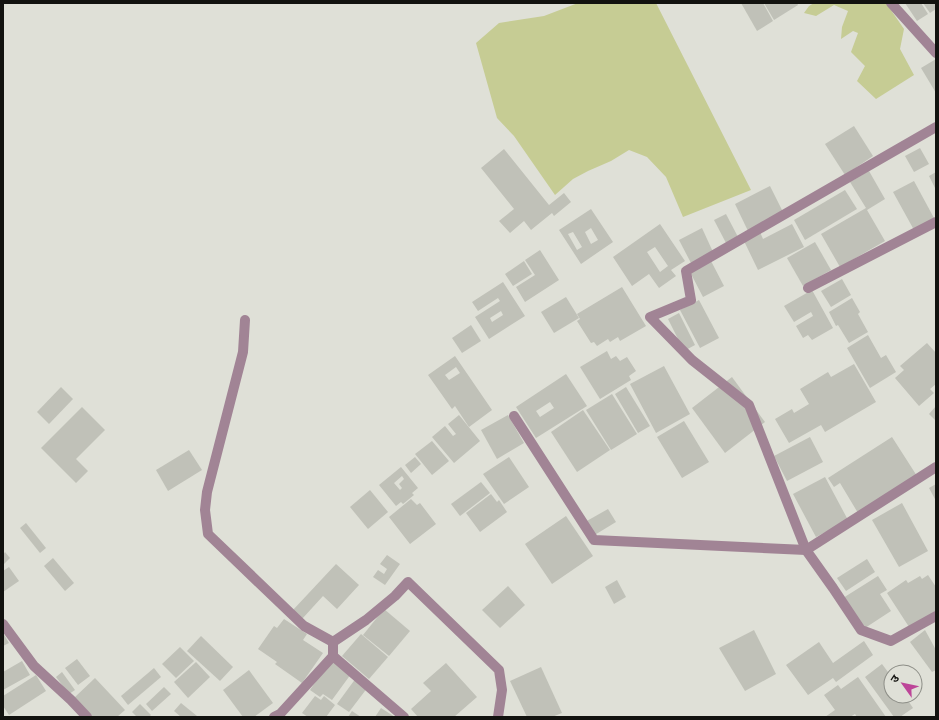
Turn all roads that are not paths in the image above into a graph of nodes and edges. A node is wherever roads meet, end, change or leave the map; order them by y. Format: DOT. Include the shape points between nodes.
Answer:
graph roads {
  1 [pos="891,3"];
  2 [pos="936,53"];
  3 [pos="936,127"];
  4 [pos="936,222"];
  5 [pos="808,288"];
  6 [pos="244,320"];
  7 [pos="514,416"];
  8 [pos="936,467"];
  9 [pos="806,550"];
  10 [pos="936,616"];
  11 [pos="3,624"];
  12 [pos="333,642"];
  13 [pos="333,656"];
  14 [pos="87,717"];
  15 [pos="274,717"];
  16 [pos="404,717"];
  17 [pos="498,717"];
  1 -- 2 [label="street"];
  3 -- 9 [label="street" via="686,271 691,300 650,317 692,360 749,405"];
  4 -- 5 [label="street"];
  6 -- 12 [label="street" via="243,352 207,492 205,510 208,534 304,626"];
  7 -- 9 [label="street" via="594,540"];
  8 -- 9 [label="street"];
  9 -- 10 [label="street" via="861,630 891,641"];
  11 -- 14 [label="street" via="34,666"];
  12 -- 13 [label="street"];
  12 -- 17 [label="street" via="366,620 408,582 499,670 502,690"];
  13 -- 15 [label="street" via="280,714"];
  13 -- 16 [label="street"];
}
